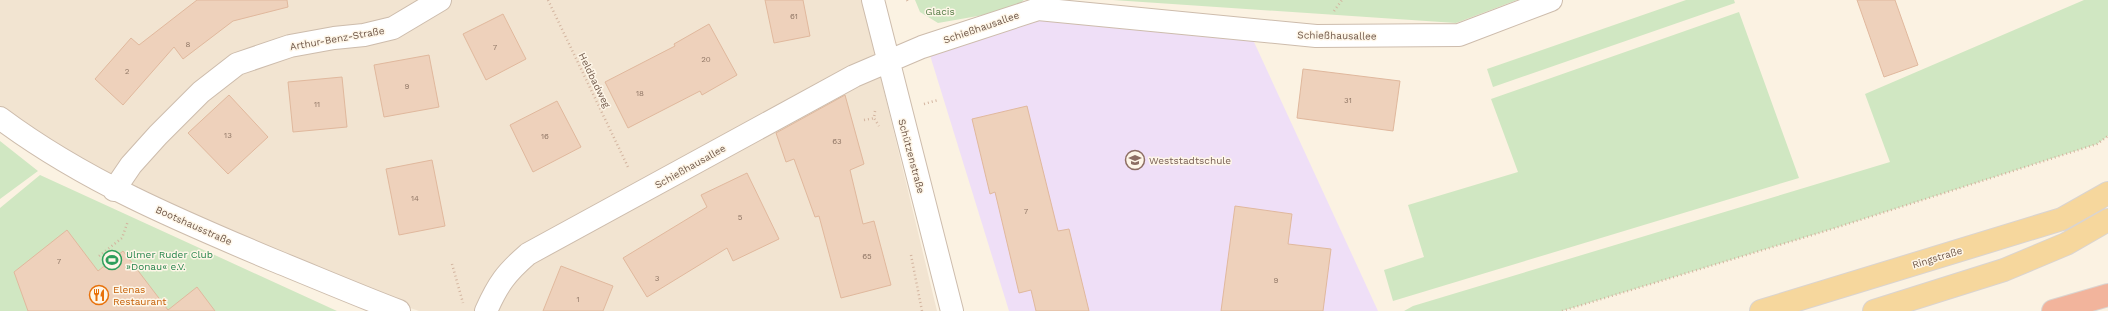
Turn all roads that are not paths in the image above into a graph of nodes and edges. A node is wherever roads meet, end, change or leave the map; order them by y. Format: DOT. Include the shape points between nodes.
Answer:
graph roads {
  1 [pos="440,0"];
  2 [pos="873,0"];
  3 [pos="1551,0"];
  4 [pos="887,61"];
  5 [pos="0,118"];
  6 [pos="114,190"];
  7 [pos="2108,193"];
  8 [pos="2108,220"];
  9 [pos="2108,295"];
  10 [pos="399,311"];
  11 [pos="486,311"];
  12 [pos="952,311"];
  13 [pos="1761,311"];
  14 [pos="1874,311"];
  15 [pos="2053,311"];
  1 -- 6 [label="street, Arthur-Benz-Straße" via="393,28 290,46 237,64 201,92 158,135 131,165"];
  2 -- 4 [label="street, Schützenstraße"];
  3 -- 4 [label="street, Schießhausallee" via="1460,35 1316,36 1038,9 944,39"];
  4 -- 11 [label="street, Schießhausallee" via="854,76 528,254 508,271"];
  4 -- 12 [label="street, Schützenstraße"];
  5 -- 6 [label="street, Bootshausstraße"];
  6 -- 10 [label="street, Bootshausstraße" via="247,249"];
  7 -- 13 [label="main road, Ringstraße" via="2062,219"];
  8 -- 14 [label="main road" via="2066,244 2004,270"];
  9 -- 15 [label="highway"];
}
